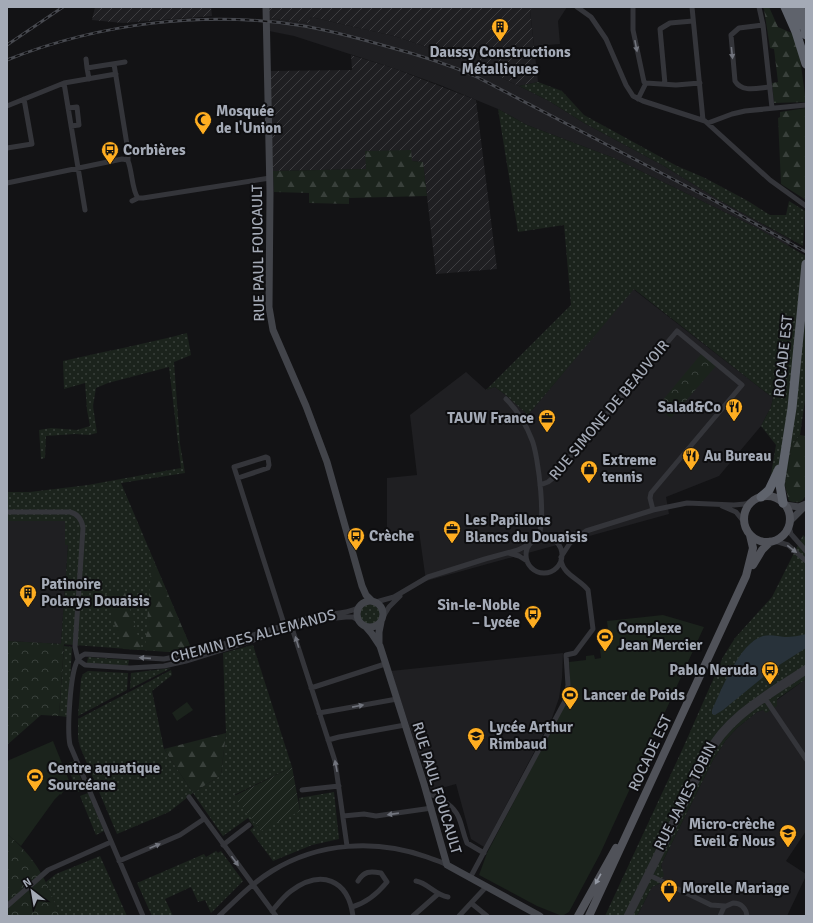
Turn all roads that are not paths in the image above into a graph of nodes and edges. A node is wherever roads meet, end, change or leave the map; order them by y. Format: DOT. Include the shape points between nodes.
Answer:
graph roads {
  1 [pos="266,7"];
  2 [pos="577,7"];
  3 [pos="633,7"];
  4 [pos="692,7"];
  5 [pos="760,7"];
  6 [pos="785,7"];
  7 [pos="793,7"];
  8 [pos="800,7"];
  9 [pos="694,21"];
  10 [pos="763,25"];
  11 [pos="806,35"];
  12 [pos="806,54"];
  13 [pos="86,59"];
  14 [pos="124,62"];
  15 [pos="114,64"];
  16 [pos="806,64"];
  17 [pos="87,68"];
  18 [pos="116,74"];
  19 [pos="89,79"];
  20 [pos="64,83"];
  21 [pos="646,83"];
  22 [pos="700,83"];
  23 [pos="665,84"];
  24 [pos="770,87"];
  25 [pos="24,99"];
  26 [pos="638,99"];
  27 [pos="806,105"];
  28 [pos="7,106"];
  29 [pos="68,108"];
  30 [pos="772,108"];
  31 [pos="706,122"];
  32 [pos="71,126"];
  33 [pos="7,148"];
  34 [pos="128,160"];
  35 [pos="78,168"];
  36 [pos="270,178"];
  37 [pos="7,183"];
  38 [pos="138,198"];
  39 [pos="132,201"];
  40 [pos="806,206"];
  41 [pos="85,210"];
  42 [pos="806,264"];
  43 [pos="506,398"];
  44 [pos="784,451"];
  45 [pos="238,478"];
  46 [pos="540,485"];
  47 [pos="757,499"];
  48 [pos="713,504"];
  49 [pos="784,504"];
  50 [pos="806,505"];
  51 [pos="653,510"];
  52 [pos="7,512"];
  53 [pos="541,522"];
  54 [pos="744,522"];
  55 [pos="789,524"];
  56 [pos="594,528"];
  57 [pos="750,535"];
  58 [pos="536,539"];
  59 [pos="553,539"];
  60 [pos="773,541"];
  61 [pos="530,544"];
  62 [pos="806,551"];
  63 [pos="504,553"];
  64 [pos="561,558"];
  65 [pos="527,561"];
  66 [pos="806,561"];
  67 [pos="549,572"];
  68 [pos="571,576"];
  69 [pos="746,576"];
  70 [pos="362,586"];
  71 [pos="406,590"];
  72 [pos="374,602"];
  73 [pos="359,607"];
  74 [pos="358,620"];
  75 [pos="382,620"];
  76 [pos="292,626"];
  77 [pos="366,627"];
  78 [pos="285,628"];
  79 [pos="380,646"];
  80 [pos="78,660"];
  81 [pos="385,664"];
  82 [pos="806,667"];
  83 [pos="806,672"];
  84 [pos="311,688"];
  85 [pos="765,697"];
  86 [pos="396,699"];
  87 [pos="320,713"];
  88 [pos="405,725"];
  89 [pos="328,740"];
  90 [pos="806,759"];
  91 [pos="339,786"];
  92 [pos="302,790"];
  93 [pos="428,795"];
  94 [pos="189,797"];
  95 [pos="432,808"];
  96 [pos="639,810"];
  97 [pos="343,816"];
  98 [pos="204,818"];
  99 [pos="250,825"];
  100 [pos="111,842"];
  101 [pos="223,845"];
  102 [pos="347,846"];
  103 [pos="484,853"];
  104 [pos="119,861"];
  105 [pos="447,865"];
  106 [pos="649,874"];
  107 [pos="470,878"];
  108 [pos="358,881"];
  109 [pos="416,881"];
  110 [pos="252,885"];
  111 [pos="486,887"];
  112 [pos="438,894"];
  113 [pos="448,896"];
  114 [pos="471,903"];
  115 [pos="711,905"];
  116 [pos="7,906"];
  117 [pos="725,906"];
  118 [pos="352,907"];
  119 [pos="272,910"];
  120 [pos="537,914"];
  121 [pos="578,915"];
  122 [pos="143,916"];
  123 [pos="219,916"];
  124 [pos="276,916"];
  125 [pos="353,916"];
  126 [pos="413,916"];
  127 [pos="459,916"];
  128 [pos="487,916"];
  129 [pos="544,916"];
  130 [pos="589,916"];
  131 [pos="626,916"];
  132 [pos="630,916"];
  133 [pos="720,916"];
  134 [pos="747,916"];
  1 -- 36 [label="street, RUE PAUL FOUCAULT"];
  2 -- 26 [label="street" via="590,17 606,39 627,88"];
  3 -- 21 [label="street, one-way" via="633,30"];
  4 -- 9 [label="street"];
  5 -- 10 [label="street"];
  6 -- 16 [label="highway"];
  7 -- 12 [label="highway"];
  8 -- 11 [label="highway"];
  9 -- 22 [label="street"];
  9 -- 23 [label="street" via="670,23 660,28"];
  10 -- 24 [label="street"];
  10 -- 24 [label="street, one-way" via="741,27 731,35 735,81 746,89"];
  13 -- 17 [label="street"];
  14 -- 15 [label="street"];
  15 -- 17 [label="street"];
  15 -- 18 [label="street"];
  17 -- 19 [label="street"];
  18 -- 19 [label="street"];
  18 -- 34 [label="street"];
  19 -- 20 [label="street"];
  20 -- 25 [label="street"];
  20 -- 29 [label="street"];
  21 -- 23 [label="street"];
  21 -- 26 [label="street"];
  22 -- 23 [label="street"];
  22 -- 31 [label="street"];
  24 -- 30 [label="street"];
  25 -- 28 [label="street"];
  25 -- 33 [label="street" via="32,144"];
  26 -- 31 [label="street"];
  27 -- 30 [label="street"];
  29 -- 32 [label="street"];
  29 -- 32 [label="street" via="77,107 79,125"];
  30 -- 31 [label="street" via="732,114"];
  31 -- 40 [label="street" via="770,180"];
  32 -- 35 [label="street"];
  34 -- 35 [label="street"];
  34 -- 38 [label="street"];
  35 -- 37 [label="street"];
  35 -- 41 [label="street"];
  36 -- 38 [label="street"];
  36 -- 70 [label="street, RUE PAUL FOUCAULT" via="270,322 327,462"];
  38 -- 39 [label="street"];
  42 -- 44 [label="highway, ROCADE EST" via="792,408"];
  43 -- 46 [label="street" via="521,418 533,441"];
  44 -- 47 [label="highway, ROCADE EST" via="772,486"];
  44 -- 49 [label="highway, ROCADE EST" via="780,487"];
  45 -- 45 [label="street" via="268,468 268,458 234,467"];
  45 -- 78 [label="street"];
  46 -- 51 [label="street, RUE SIMONE DE BEAUVOIR" via="556,475 677,331 742,385 651,493"];
  46 -- 53 [label="street"];
  47 -- 48 [label="street" via="740,505"];
  47 -- 49 [label="main road" via="773,497"];
  47 -- 54 [label="main road" via="746,511"];
  48 -- 51 [label="street" via="687,503"];
  48 -- 54 [label="street" via="733,510"];
  49 -- 50 [label="street" via="799,507"];
  49 -- 55 [label="main road" via="789,512"];
  50 -- 55 [label="street"];
  51 -- 56 [label="street"];
  52 -- 80 [label="street" via="70,512 82,521 75,646"];
  53 -- 58 [label="street" via="540,535"];
  53 -- 59 [label="street" via="544,531"];
  54 -- 57 [label="main road"];
  55 -- 60 [label="main road" via="784,535"];
  55 -- 62 [label="street" via="791,534"];
  56 -- 59 [label="street" via="561,540"];
  56 -- 64 [label="street" via="570,543"];
  57 -- 60 [label="main road" via="760,541"];
  57 -- 69 [label="main road, ROCADE EST" via="753,548"];
  58 -- 59 [label="street"];
  58 -- 61 [label="street"];
  59 -- 64 [label="street" via="559,546"];
  60 -- 66 [label="street, one-way" via="788,545"];
  60 -- 69 [label="main road, ROCADE EST" via="762,550"];
  61 -- 63 [label="street"];
  61 -- 65 [label="street" via="526,551"];
  63 -- 65 [label="street" via="517,555"];
  63 -- 71 [label="street" via="428,577"];
  64 -- 67 [label="street" via="556,567"];
  64 -- 68 [label="street" via="562,566"];
  65 -- 67 [label="street" via="535,570"];
  67 -- 68 [label="street" via="560,571"];
  68 -- 103 [label="street" via="588,590 593,630 576,653 566,655 568,687 565,701"];
  69 -- 96 [label="main road, ROCADE EST"];
  70 -- 72 [label="street, RUE PAUL FOUCAULT" via="366,595"];
  70 -- 73 [label="street, RUE PAUL FOUCAULT"];
  71 -- 72 [label="street" via="388,599"];
  71 -- 75 [label="street" via="389,607"];
  72 -- 73 [label="street" via="366,602"];
  72 -- 75 [label="street" via="382,609"];
  73 -- 74 [label="street"];
  73 -- 76 [label="street, CHEMIN DES ALLEMANDS" via="350,611 321,615"];
  74 -- 76 [label="street, CHEMIN DES ALLEMANDS" via="348,617 330,618"];
  74 -- 77 [label="street"];
  75 -- 77 [label="street" via="374,627"];
  75 -- 79 [label="street, RUE PAUL FOUCAULT" via="379,630"];
  76 -- 78 [label="street, CHEMIN DES ALLEMANDS"];
  84 -- 76 [label="street, one-way"];
  77 -- 79 [label="street, RUE PAUL FOUCAULT"];
  78 -- 80 [label="street, CHEMIN DES ALLEMANDS, one-way" via="176,658 85,654"];
  78 -- 80 [label="street, CHEMIN DES ALLEMANDS" via="168,665 130,668 85,665"];
  79 -- 81 [label="street, RUE PAUL FOUCAULT"];
  80 -- 100 [label="street" via="73,673 69,739"];
  81 -- 84 [label="street"];
  81 -- 86 [label="street, RUE PAUL FOUCAULT"];
  82 -- 85 [label="street, RUE JAMES TOBIN"];
  83 -- 85 [label="street, RUE JAMES TOBIN"];
  84 -- 87 [label="street"];
  85 -- 90 [label="street"];
  85 -- 106 [label="street, RUE JAMES TOBIN" via="731,719 711,744"];
  87 -- 86 [label="street, one-way"];
  86 -- 88 [label="street, RUE PAUL FOUCAULT"];
  87 -- 89 [label="street"];
  88 -- 89 [label="street"];
  88 -- 93 [label="street, RUE PAUL FOUCAULT"];
  91 -- 89 [label="street, one-way" via="336,764"];
  91 -- 92 [label="street"];
  91 -- 97 [label="street"];
  93 -- 95 [label="street, RUE PAUL FOUCAULT"];
  93 -- 103 [label="street" via="434,795 454,808 467,843"];
  94 -- 98 [label="street"];
  95 -- 97 [label="street, one-way" via="376,816"];
  95 -- 105 [label="street, RUE PAUL FOUCAULT"];
  96 -- 121 [label="main road, ROCADE EST, one-way"];
  96 -- 130 [label="main road, ROCADE EST"];
  97 -- 102 [label="street"];
  98 -- 101 [label="street"];
  104 -- 98 [label="street, one-way" via="182,834"];
  99 -- 101 [label="street"];
  100 -- 104 [label="street"];
  100 -- 116 [label="street" via="48,870"];
  101 -- 110 [label="street, one-way"];
  102 -- 105 [label="street" via="394,848"];
  102 -- 110 [label="street" via="296,859"];
  103 -- 107 [label="street"];
  104 -- 122 [label="street"];
  105 -- 107 [label="street, RUE PAUL FOUCAULT"];
  106 -- 115 [label="street"];
  106 -- 131 [label="street, RUE JAMES TOBIN"];
  106 -- 132 [label="street, RUE JAMES TOBIN"];
  107 -- 111 [label="street, RUE PAUL FOUCAULT"];
  108 -- 118 [label="street" via="364,873 369,872 381,873 387,882 371,898"];
  109 -- 112 [label="street" via="426,884"];
  110 -- 119 [label="street"];
  110 -- 123 [label="street"];
  111 -- 114 [label="street"];
  111 -- 120 [label="street, RUE PAUL FOUCAULT"];
  112 -- 113 [label="street"];
  112 -- 126 [label="street"];
  114 -- 127 [label="street"];
  114 -- 128 [label="street"];
  115 -- 117 [label="street"];
  115 -- 133 [label="street"];
  117 -- 133 [label="street"];
  117 -- 134 [label="street" via="739,904 745,909"];
  118 -- 119 [label="street" via="340,886 331,880 322,879 307,882 296,888"];
  118 -- 125 [label="street"];
  119 -- 124 [label="street"];
  120 -- 129 [label="street, RUE PAUL FOUCAULT"];
}
